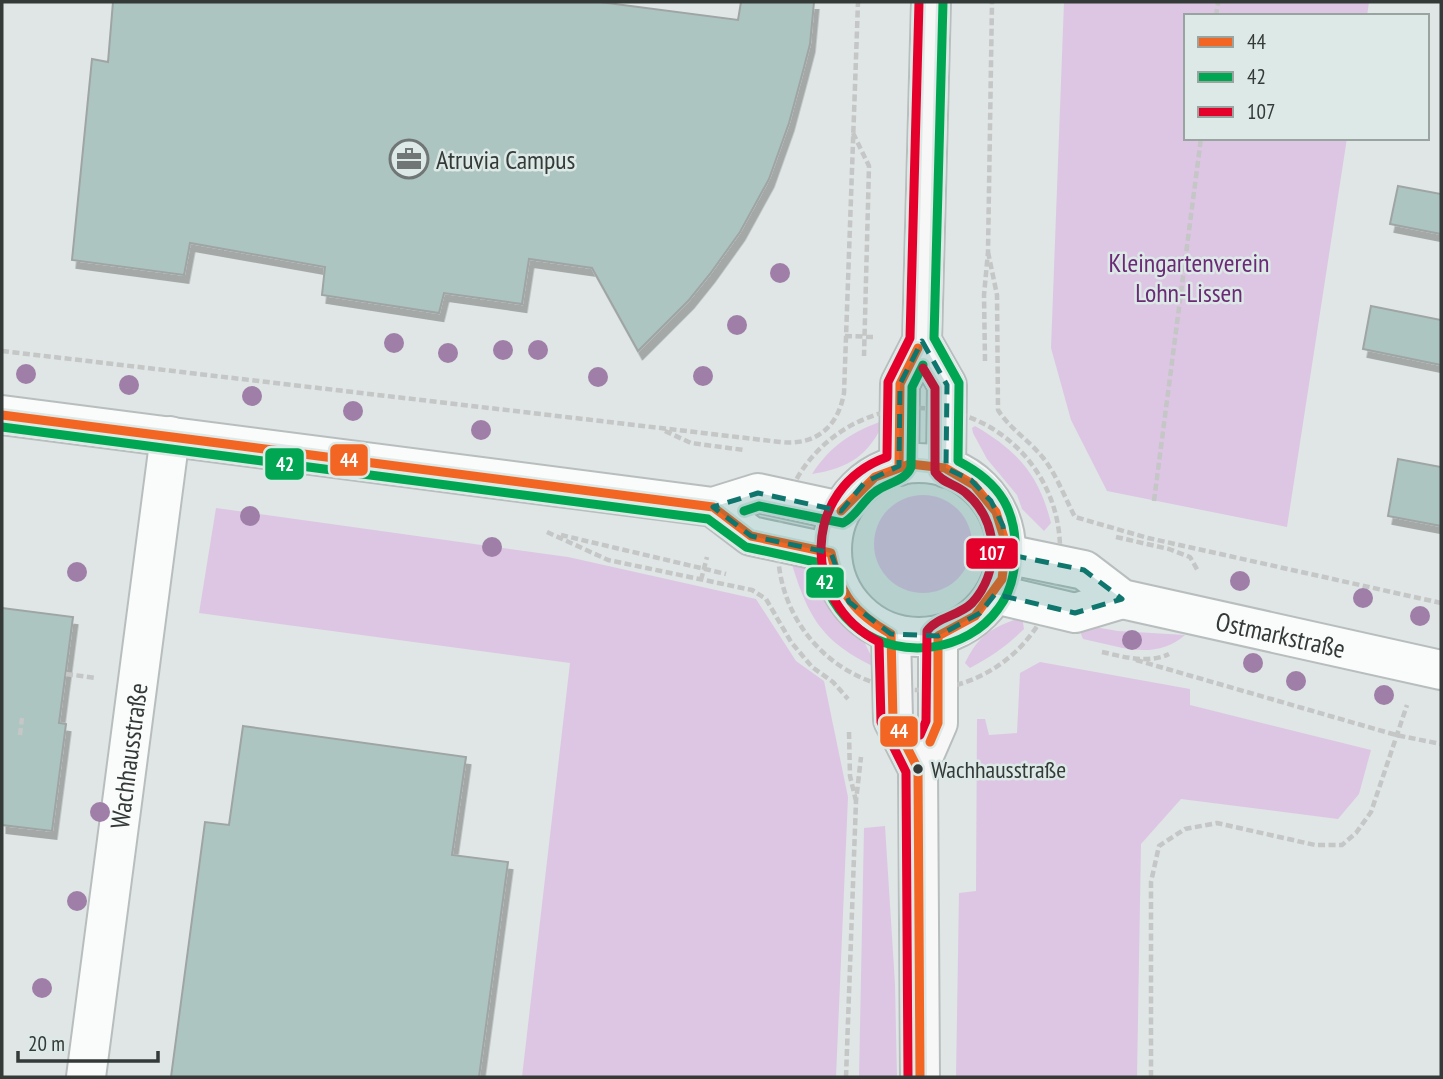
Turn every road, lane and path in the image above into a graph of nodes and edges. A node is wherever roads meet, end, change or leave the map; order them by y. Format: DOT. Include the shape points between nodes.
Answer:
graph roads {
  1 [pos="858,2"];
  2 [pos="931,2"];
  3 [pos="992,2"];
  4 [pos="853,132"];
  5 [pos="1201,140"];
  6 [pos="988,252"];
  7 [pos="845,336"];
  8 [pos="865,337"];
  9 [pos="877,337"];
  10 [pos="922,341"];
  11 [pos="2,351"];
  12 [pos="863,359"];
  13 [pos="986,372"];
  14 [pos="861,407"];
  15 [pos="2,415"];
  16 [pos="860,419"];
  17 [pos="986,421"];
  18 [pos="661,429"];
  19 [pos="170,436"];
  20 [pos="753,451"];
  21 [pos="803,457"];
  22 [pos="815,458"];
  23 [pos="899,466"];
  24 [pos="946,468"];
  25 [pos="1154,501"];
  26 [pos="713,507"];
  27 [pos="841,510"];
  28 [pos="1056,529"];
  29 [pos="709,546"];
  30 [pos="831,553"];
  31 [pos="1006,554"];
  32 [pos="704,569"];
  33 [pos="729,574"];
  34 [pos="701,580"];
  35 [pos="773,584"];
  36 [pos="782,586"];
  37 [pos="995,594"];
  38 [pos="1122,599"];
  39 [pos="1441,603"];
  40 [pos="891,634"];
  41 [pos="938,636"];
  42 [pos="1026,641"];
  43 [pos="1131,659"];
  44 [pos="1431,667"];
  45 [pos="988,673"];
  46 [pos="848,711"];
  47 [pos="22,718"];
  48 [pos="849,724"];
  49 [pos="20,735"];
  50 [pos="1396,735"];
  51 [pos="1441,744"];
  52 [pos="918,769"];
  53 [pos="86,1077"];
  54 [pos="846,1077"];
  55 [pos="920,1077"];
  56 [pos="1151,1077"];
  1 -- 4 [label="path"];
  2 -- 10 [label="main road"];
  3 -- 6 [label="path"];
  4 -- 7 [label="path"];
  4 -- 8 [label="path" via="869,166"];
  5 -- 25 [label="path"];
  6 -- 13 [label="path"];
  6 -- 39 [label="path" via="997,295 998,411 1045,460 1075,517 1148,538"];
  7 -- 8 [label="path"];
  7 -- 18 [label="path" via="841,409 814,438 796,444"];
  8 -- 9 [label="path"];
  8 -- 12 [label="path"];
  10 -- 23 [label="main road" via="900,384"];
  10 -- 24 [label="main road" via="947,385"];
  11 -- 18 [label="path"];
  14 -- 16 [label="path"];
  15 -- 19 [label="street"];
  17 -- 28 [label="path" via="1013,439 1043,479 1055,503"];
  18 -- 20 [label="path" via="691,443"];
  19 -- 26 [label="street"];
  19 -- 53 [label="street, Wachhausstraße"];
  21 -- 22 [label="path"];
  23 -- 24 [label="main road" via="922,463"];
  23 -- 27 [label="main road" via="865,482"];
  24 -- 31 [label="main road" via="971,480 990,500 1003,526"];
  26 -- 27 [label="street" via="758,493"];
  26 -- 30 [label="street" via="751,536"];
  27 -- 30 [label="main road"];
  29 -- 32 [label="path"];
  30 -- 40 [label="main road" via="836,579 849,602 868,622"];
  31 -- 37 [label="main road"];
  31 -- 38 [label="street, Ostmarkstraße" via="1084,570"];
  32 -- 33 [label="path"];
  32 -- 34 [label="path"];
  32 -- 34 [label="path" via="547,532 608,560"];
  34 -- 46 [label="path" via="752,590 766,599 791,642 848,697"];
  35 -- 36 [label="path"];
  37 -- 38 [label="street, Ostmarkstraße" via="1074,613"];
  37 -- 41 [label="main road" via="980,613"];
  38 -- 44 [label="street, Ostmarkstraße"];
  40 -- 41 [label="main road"];
  40 -- 52 [label="main road" via="893,720"];
  41 -- 52 [label="main road" via="939,723"];
  42 -- 45 [label="path"];
  43 -- 50 [label="path"];
  44 -- 50 [label="path"];
  47 -- 49 [label="path"];
  48 -- 54 [label="path" via="850,776 856,801"];
  50 -- 51 [label="path"];
  50 -- 56 [label="path" via="1371,811 1342,845 1315,845 1217,824 1185,829 1159,846 1151,882"];
  52 -- 55 [label="main road"];
}
